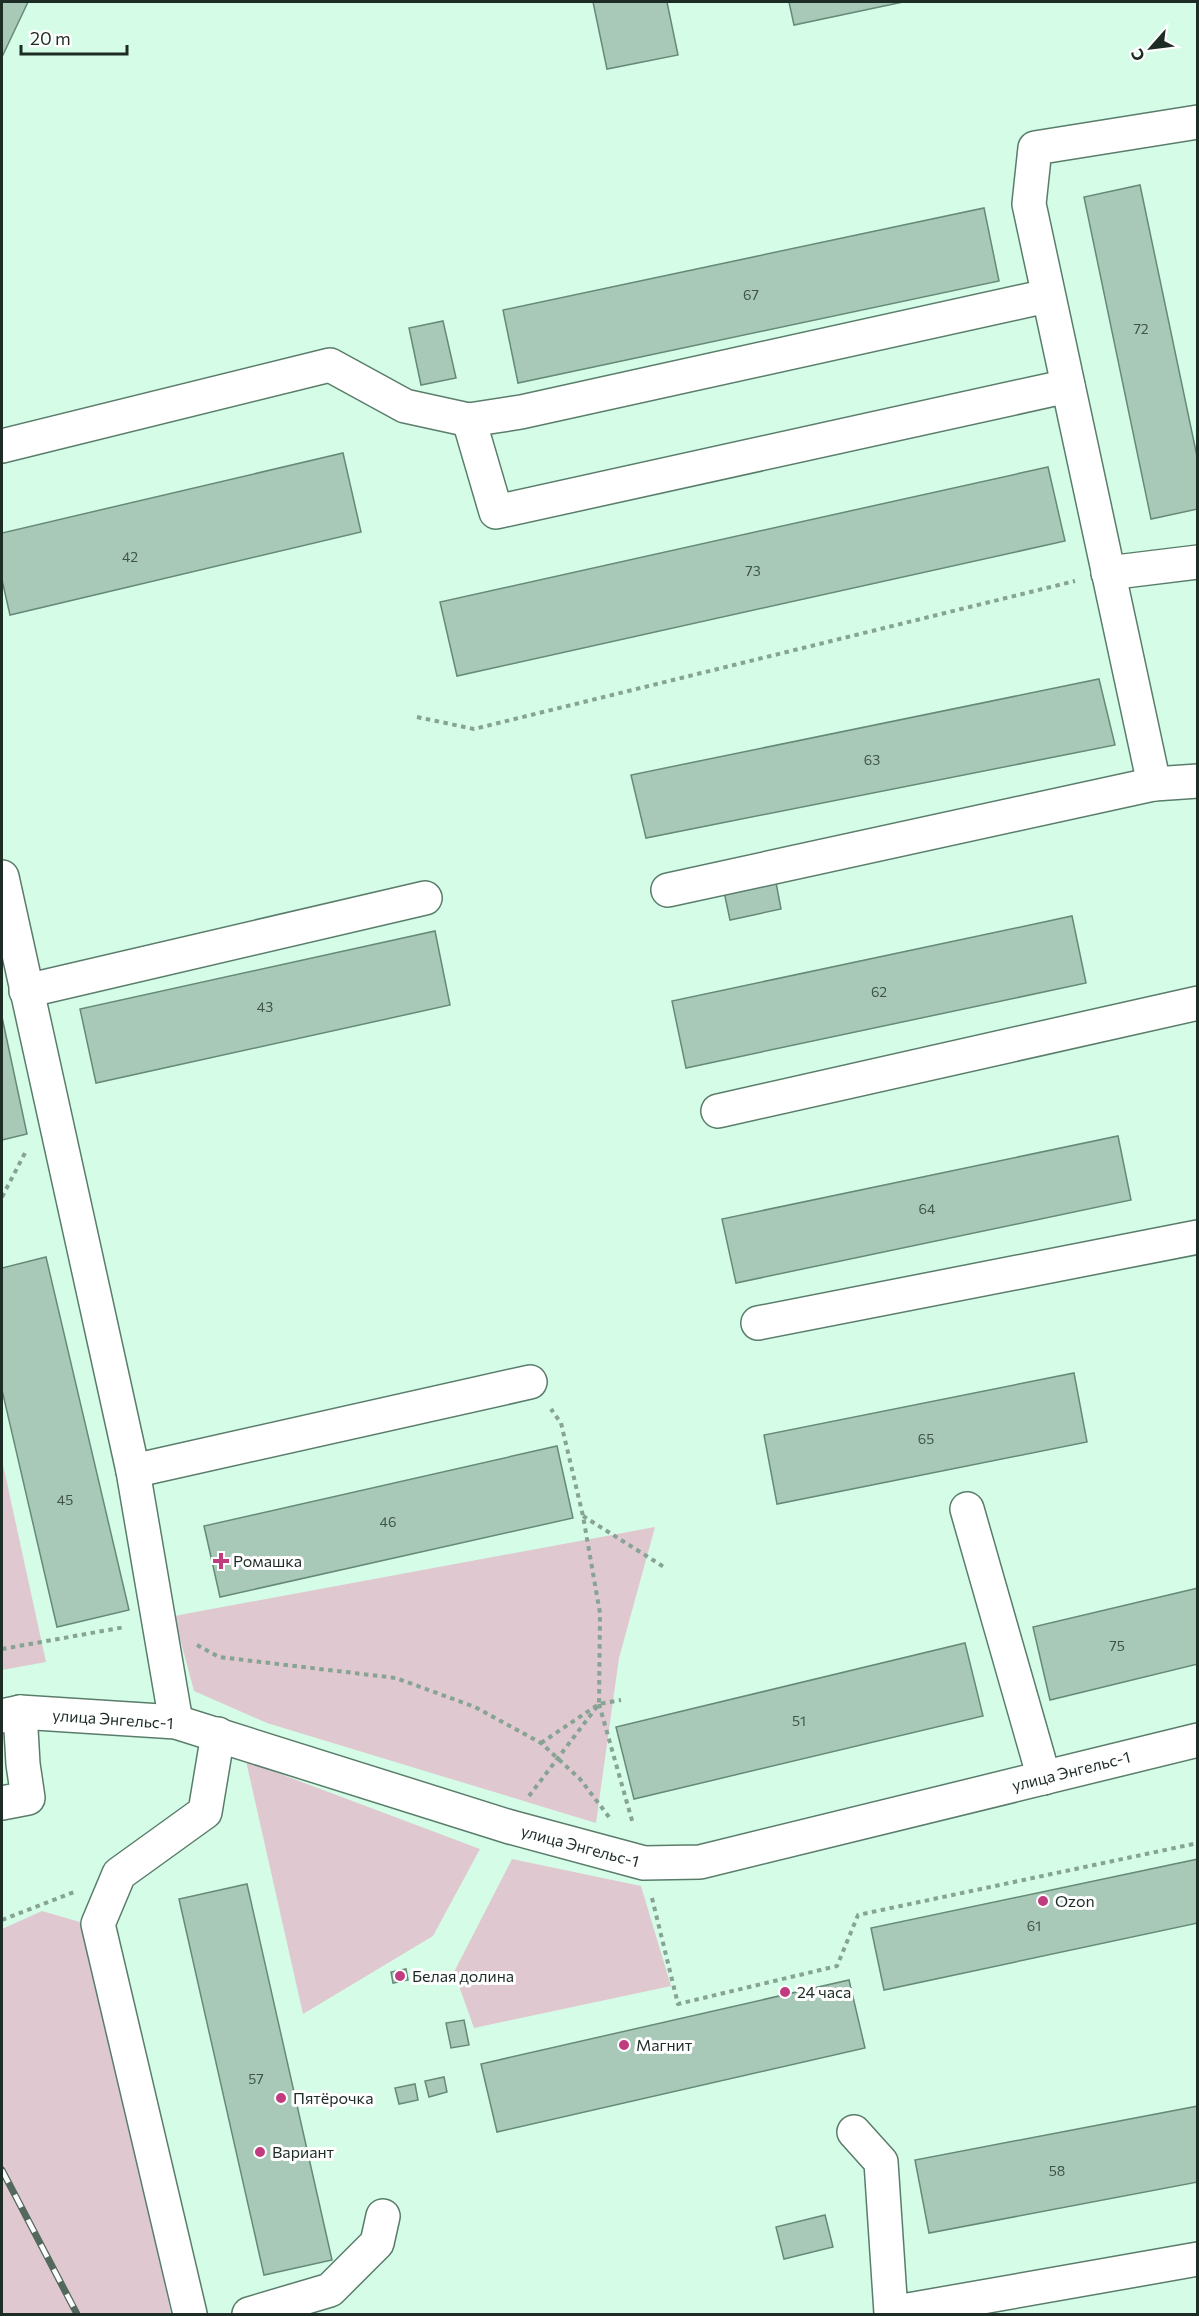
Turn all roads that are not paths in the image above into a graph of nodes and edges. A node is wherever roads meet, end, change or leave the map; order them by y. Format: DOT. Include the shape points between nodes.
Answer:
graph roads {
  1 [pos="1197,122"];
  2 [pos="1047,296"];
  3 [pos="1068,386"];
  4 [pos="469,420"];
  5 [pos="2,446"];
  6 [pos="1197,562"];
  7 [pos="1108,573"];
  8 [pos="1197,781"];
  9 [pos="1154,784"];
  10 [pos="2,877"];
  11 [pos="668,890"];
  12 [pos="425,898"];
  13 [pos="26,991"];
  14 [pos="1197,1003"];
  15 [pos="718,1112"];
  16 [pos="1197,1237"];
  17 [pos="758,1323"];
  18 [pos="530,1382"];
  19 [pos="133,1471"];
  20 [pos="967,1509"];
  21 [pos="11,1714"];
  22 [pos="176,1722"];
  23 [pos="218,1734"];
  24 [pos="1197,1740"];
  25 [pos="1044,1778"];
  26 [pos="2,1803"];
  27 [pos="854,2132"];
  28 [pos="383,2216"];
  29 [pos="1197,2259"];
  30 [pos="190,2314"];
  31 [pos="249,2314"];
  1 -- 2 [label="street" via="1035,148 1029,204"];
  2 -- 3 [label="street"];
  2 -- 4 [label="street" via="521,412"];
  3 -- 4 [label="street" via="496,512"];
  3 -- 7 [label="street"];
  4 -- 5 [label="street" via="405,406 330,365"];
  6 -- 7 [label="street"];
  7 -- 9 [label="street"];
  8 -- 9 [label="street"];
  9 -- 11 [label="street"];
  10 -- 13 [label="street"];
  12 -- 13 [label="street"];
  13 -- 19 [label="street"];
  14 -- 15 [label="street"];
  16 -- 17 [label="street"];
  18 -- 19 [label="street"];
  19 -- 22 [label="street"];
  20 -- 25 [label="street"];
  21 -- 22 [label="street, улица Энгельс-1"];
  21 -- 26 [label="street" via="28,1798"];
  22 -- 23 [label="street, улица Энгельс-1"];
  23 -- 25 [label="street, улица Энгельс-1" via="510,1827 644,1863 700,1862"];
  23 -- 30 [label="street" via="205,1812 119,1874 98,1924"];
  24 -- 25 [label="street, улица Энгельс-1"];
  27 -- 29 [label="street" via="881,2162 891,2313"];
  28 -- 31 [label="street" via="377,2243 330,2290"];
}
